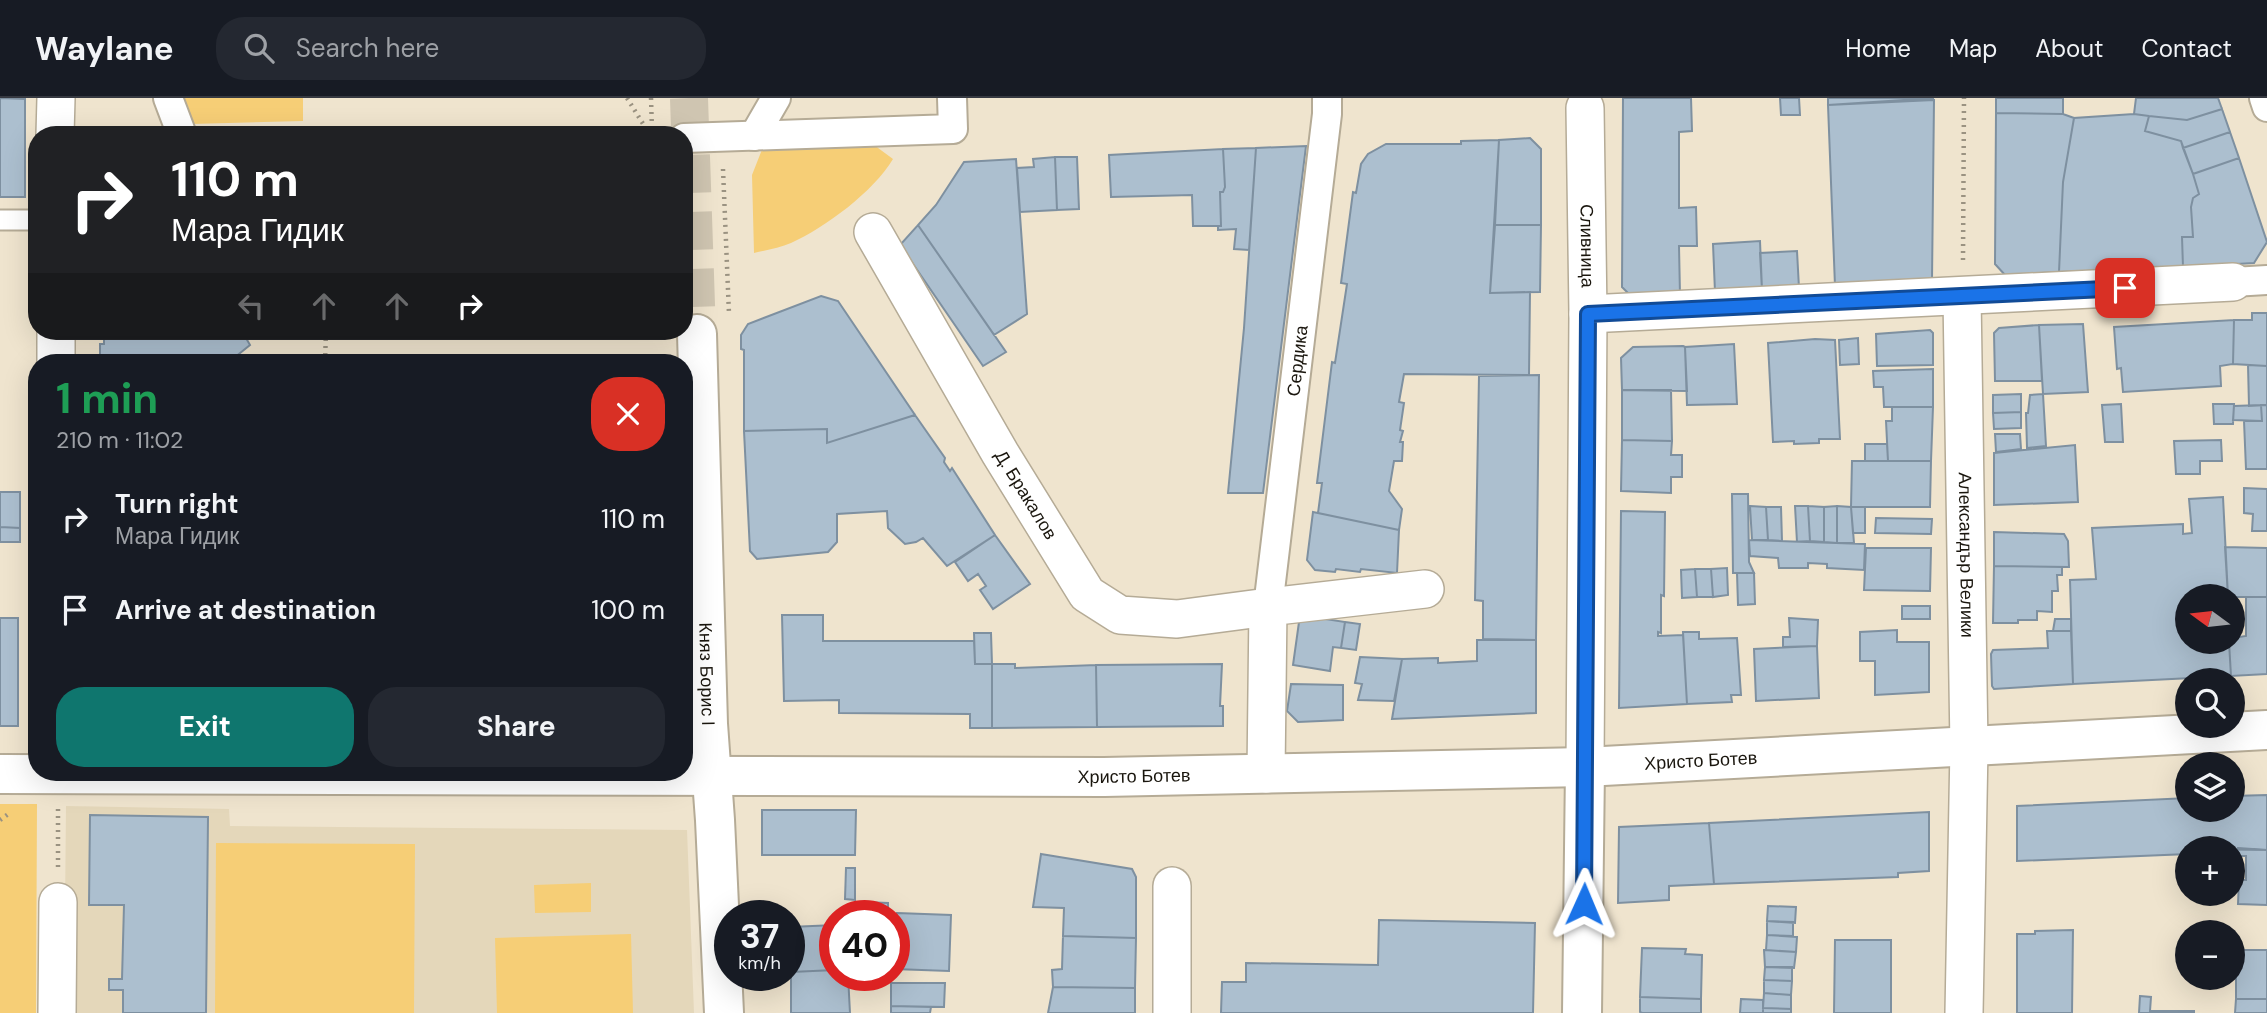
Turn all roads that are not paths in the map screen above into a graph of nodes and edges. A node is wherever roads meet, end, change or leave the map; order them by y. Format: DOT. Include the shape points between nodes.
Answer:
graph roads {
  1 [pos="55,98"];
  2 [pos="168,98"];
  3 [pos="776,98"];
  4 [pos="952,98"];
  5 [pos="2264,98"];
  6 [pos="1583,103"];
  7 [pos="1327,106"];
  8 [pos="2267,107"];
  9 [pos="55,126"];
  10 [pos="179,126"];
  11 [pos="754,136"];
  12 [pos="693,138"];
  13 [pos="0,220"];
  14 [pos="28,220"];
  15 [pos="873,232"];
  16 [pos="2250,281"];
  17 [pos="1962,296"];
  18 [pos="1588,314"];
  19 [pos="697,334"];
  20 [pos="1425,589"];
  21 [pos="1268,607"];
  22 [pos="2267,730"];
  23 [pos="1969,747"];
  24 [pos="1585,767"];
  25 [pos="0,774"];
  26 [pos="28,774"];
  27 [pos="1266,774"];
  28 [pos="693,776"];
  29 [pos="712,776"];
  30 [pos="1172,886"];
  31 [pos="58,902"];
  32 [pos="57,1013"];
  33 [pos="724,1013"];
  34 [pos="1172,1013"];
  35 [pos="1582,1013"];
  36 [pos="1964,1013"];
  1 -- 9 [label="street"];
  2 -- 10 [label="street"];
  3 -- 11 [label="street"];
  4 -- 11 [label="street" via="953,129"];
  5 -- 8 [label="street"];
  6 -- 18 [label="street, Сливница"];
  7 -- 21 [label="street, Сердика"];
  11 -- 12 [label="street"];
  13 -- 14 [label="lane"];
  15 -- 21 [label="street, Д. Бракалов" via="1087,594 1120,615 1177,619"];
  16 -- 17 [label="street"];
  17 -- 18 [label="street"];
  17 -- 23 [label="street, Александър Велики"];
  18 -- 24 [label="street, Сливница"];
  19 -- 29 [label="main road, Княз Борис I"];
  20 -- 21 [label="street"];
  21 -- 27 [label="street, Сердика"];
  22 -- 23 [label="main road, Христо Ботев"];
  23 -- 24 [label="main road, Христо Ботев"];
  23 -- 36 [label="street, Александър Велики"];
  24 -- 27 [label="main road, Христо Ботев"];
  24 -- 35 [label="main road, Сливница"];
  25 -- 26 [label="main road, Христо Ботев"];
  27 -- 29 [label="main road, Христо Ботев"];
  28 -- 29 [label="main road, Христо Ботев"];
  29 -- 33 [label="main road, Княз Борис I"];
  30 -- 34 [label="street"];
  31 -- 32 [label="street"];
}
